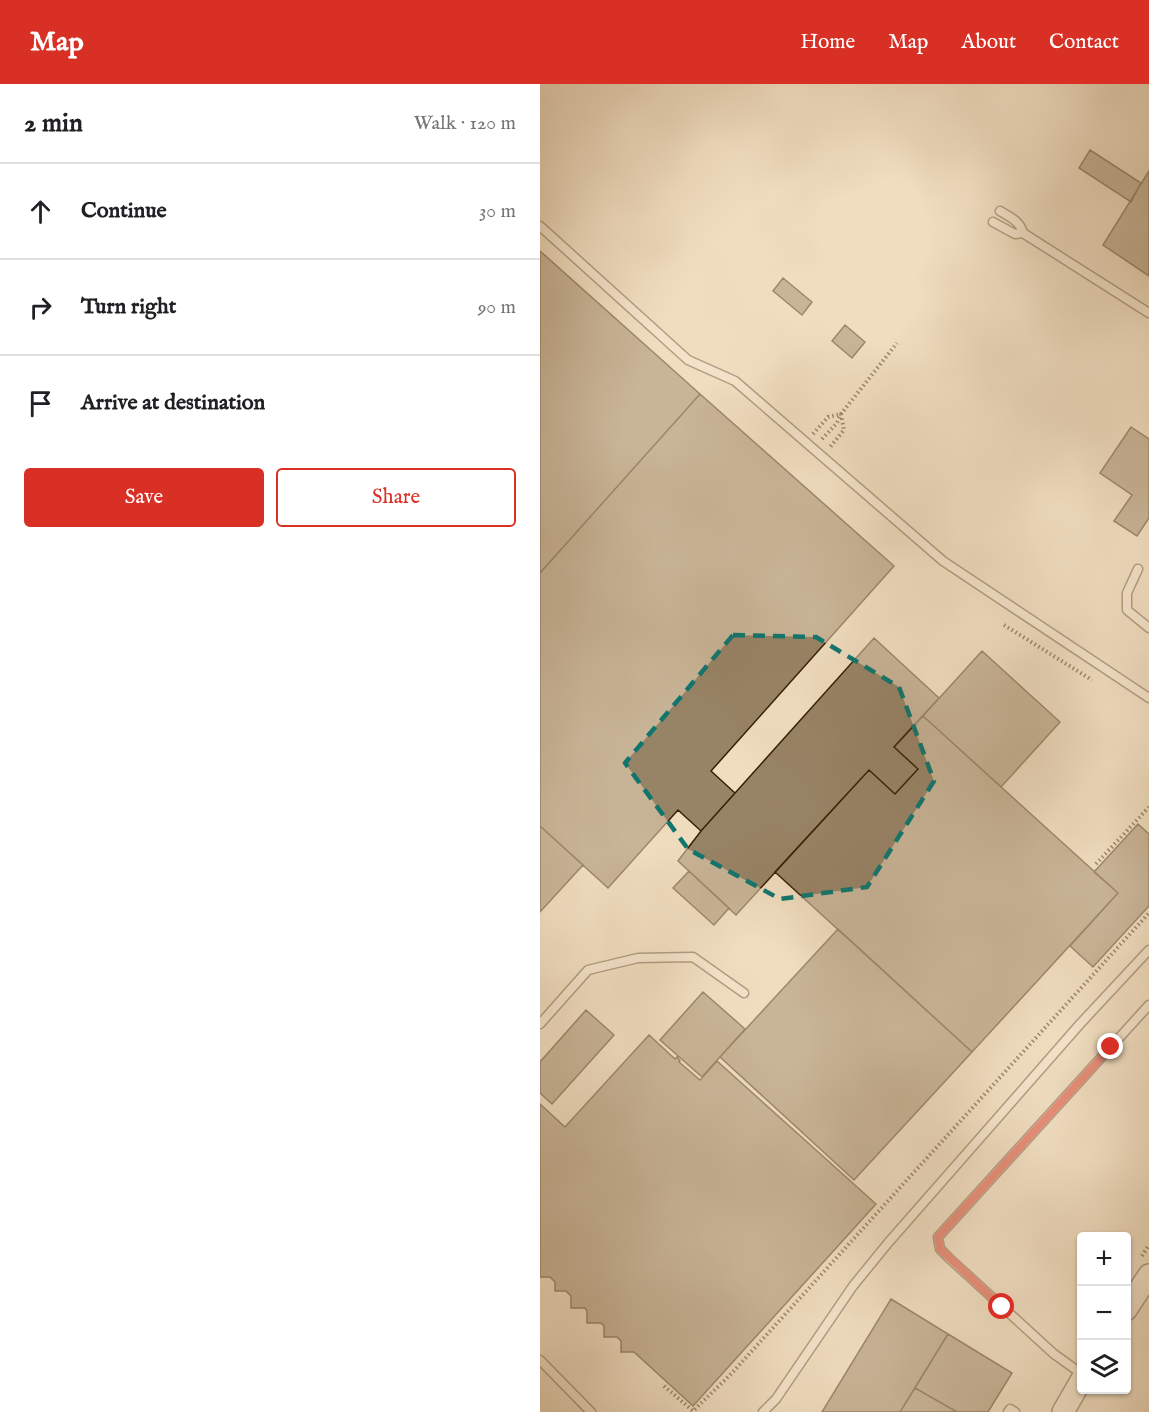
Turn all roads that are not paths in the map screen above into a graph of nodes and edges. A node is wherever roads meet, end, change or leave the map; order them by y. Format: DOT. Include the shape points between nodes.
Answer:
graph roads {
  1 [pos="1000,211"];
  2 [pos="993,222"];
  3 [pos="540,226"];
  4 [pos="1023,233"];
  5 [pos="1149,313"];
  6 [pos="1138,569"];
  7 [pos="1149,628"];
  8 [pos="1149,698"];
  9 [pos="1149,950"];
  10 [pos="744,993"];
  11 [pos="1149,1005"];
  12 [pos="540,1024"];
  13 [pos="1149,1275"];
  14 [pos="1131,1302"];
  15 [pos="540,1360"];
  16 [pos="1077,1370"];
  17 [pos="1077,1388"];
  18 [pos="591,1412"];
  19 [pos="763,1412"];
  20 [pos="1008,1412"];
  21 [pos="1015,1412"];
  22 [pos="1063,1412"];
  1 -- 4 [label="lane" via="1016,221"];
  2 -- 4 [label="lane" via="1015,234"];
  3 -- 8 [label="lane" via="688,360 735,381 943,561"];
  4 -- 5 [label="lane"];
  6 -- 7 [label="lane" via="1127,593 1127,610"];
  9 -- 19 [label="lane" via="888,1243"];
  10 -- 12 [label="lane" via="693,957 638,958 588,970"];
  11 -- 16 [label="lane" via="938,1237 940,1249 949,1258"];
  13 -- 14 [label="street"];
  15 -- 18 [label="lane"];
  17 -- 22 [label="street"];
  20 -- 21 [label="lane"];
}
